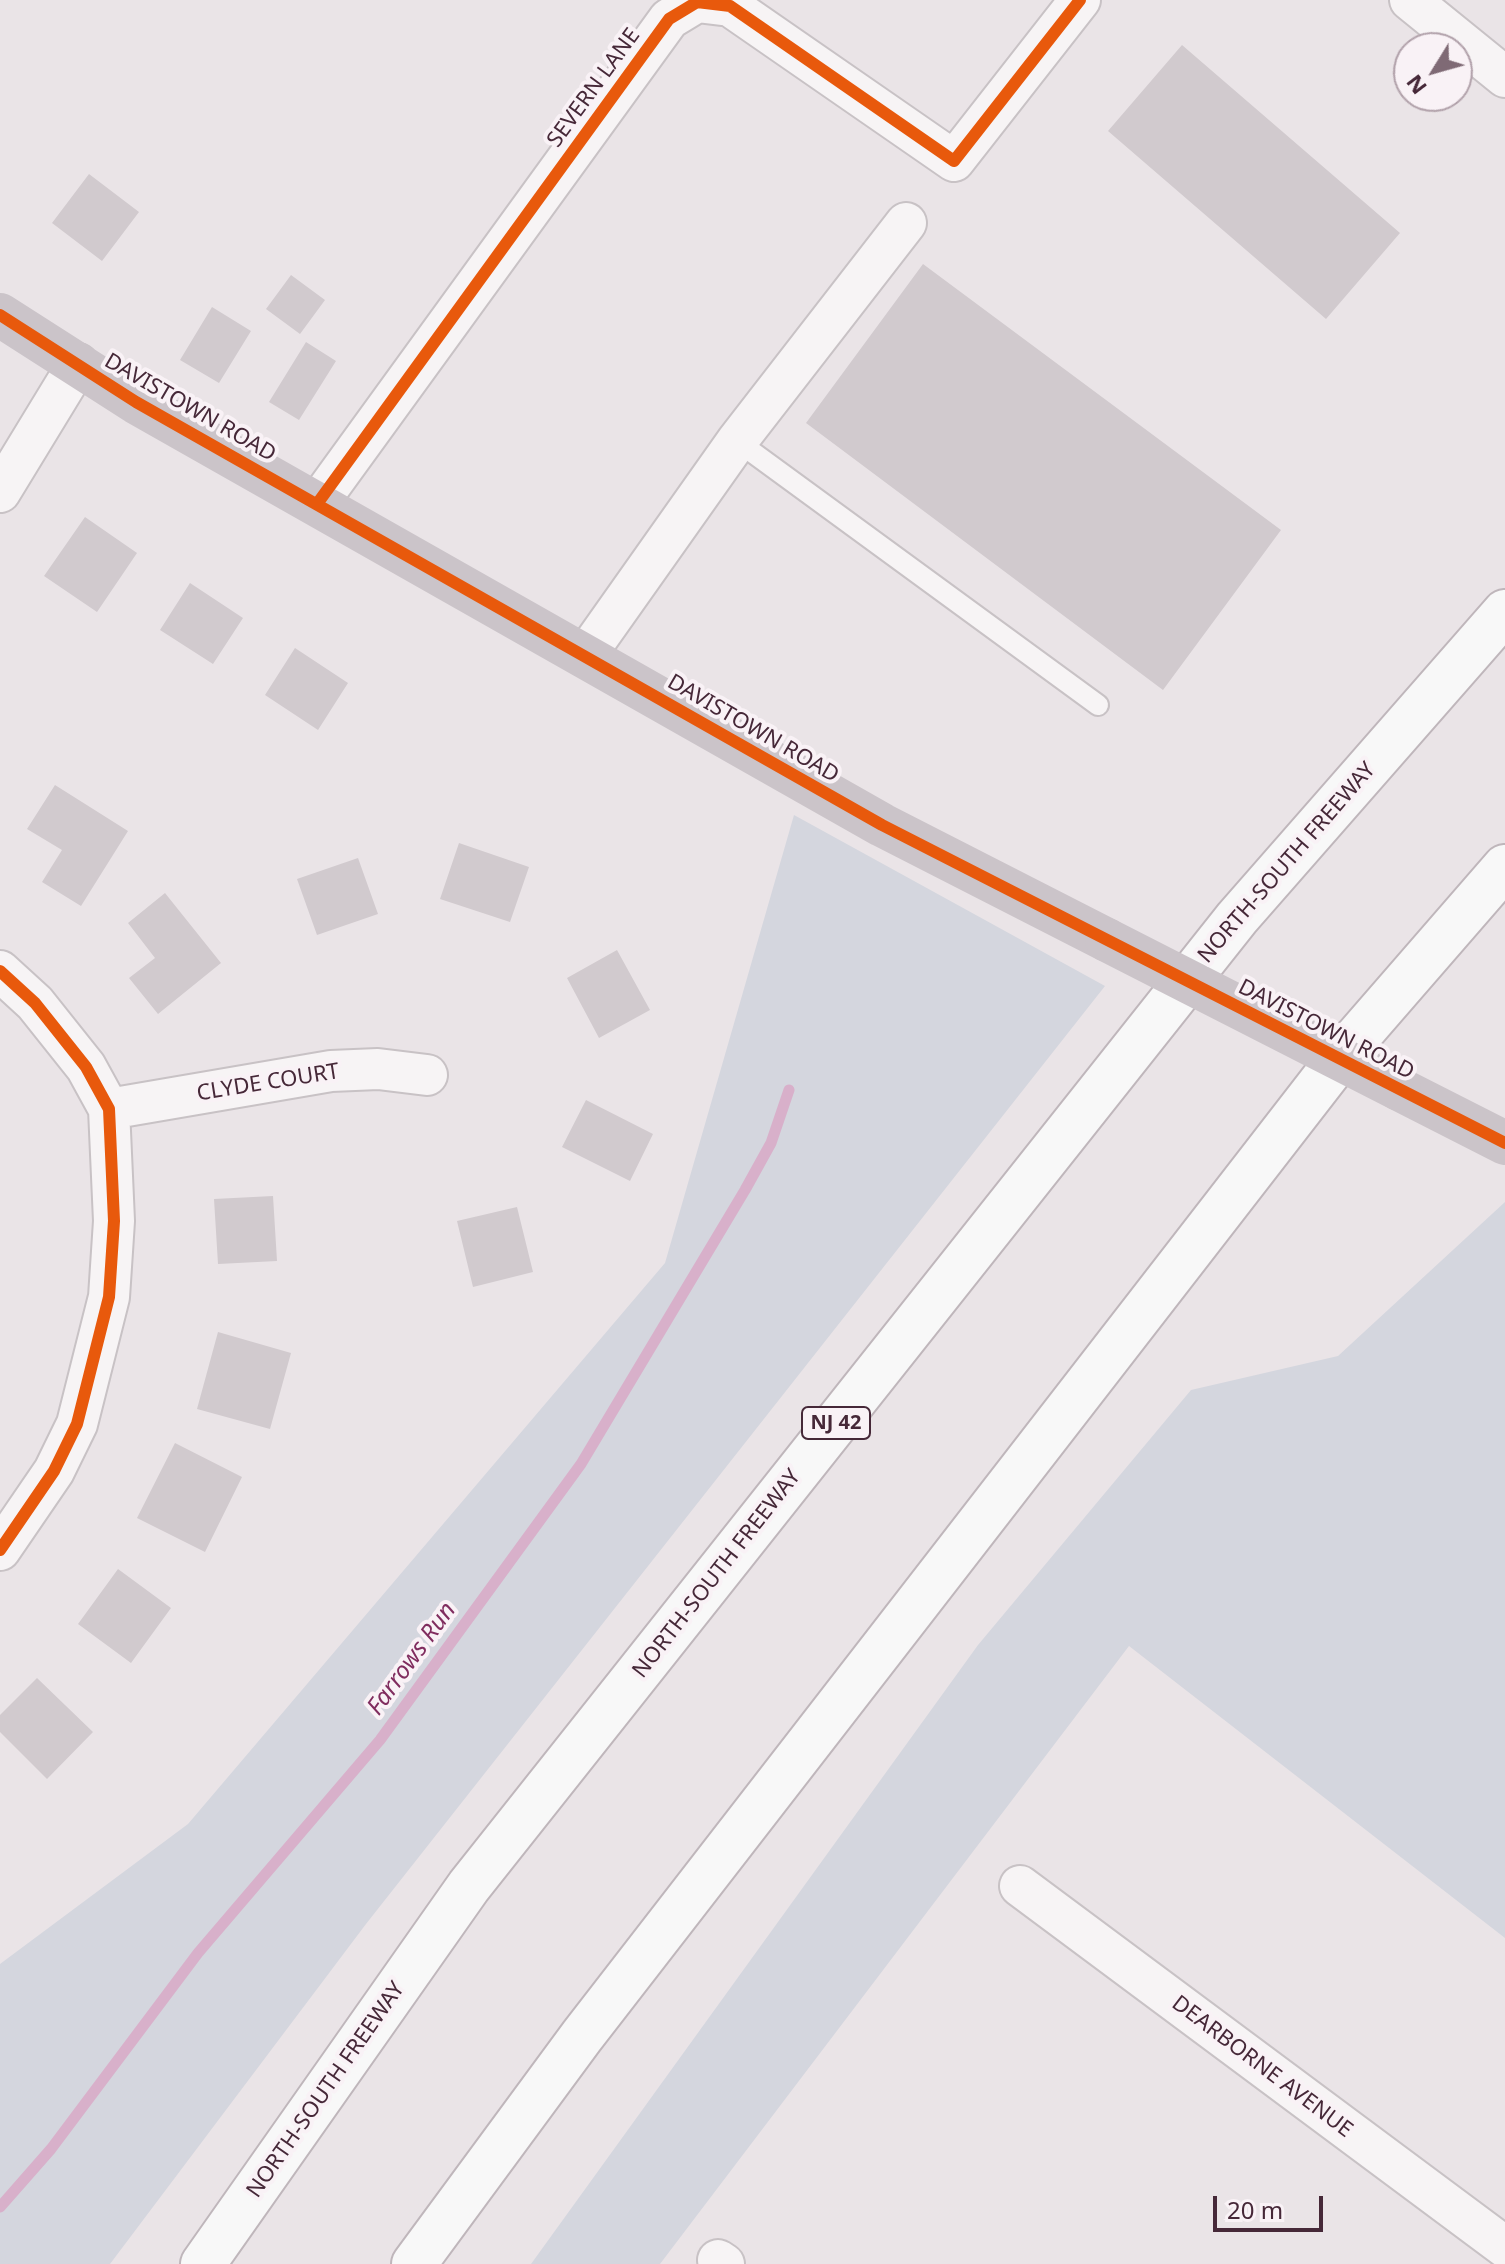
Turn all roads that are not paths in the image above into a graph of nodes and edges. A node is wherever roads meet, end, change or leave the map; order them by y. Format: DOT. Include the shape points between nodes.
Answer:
graph roads {
  1 [pos="1080,0"];
  2 [pos="1410,0"];
  3 [pos="1505,77"];
  4 [pos="906,223"];
  5 [pos="0,315"];
  6 [pos="78,364"];
  7 [pos="737,441"];
  8 [pos="0,492"];
  9 [pos="317,504"];
  10 [pos="1505,612"];
  11 [pos="585,656"];
  12 [pos="1098,705"];
  13 [pos="1505,867"];
  14 [pos="0,971"];
  15 [pos="427,1075"];
  16 [pos="109,1109"];
  17 [pos="1505,1143"];
  18 [pos="0,1550"];
  19 [pos="1020,1886"];
  20 [pos="1505,2247"];
  21 [pos="203,2264"];
  22 [pos="414,2264"];
  1 -- 9 [label="street, SEVERN LANE" via="954,161 730,6 697,2 669,19"];
  2 -- 3 [label="street"];
  4 -- 7 [label="street"];
  5 -- 6 [label="street, DAVISTOWN ROAD"];
  6 -- 8 [label="street"];
  6 -- 9 [label="street, DAVISTOWN ROAD"];
  7 -- 11 [label="street"];
  7 -- 12 [label="lane"];
  9 -- 11 [label="street, DAVISTOWN ROAD"];
  10 -- 21 [label="highway, NORTH-SOUTH FREEWAY / NJ 42" via="1237,918 469,1886"];
  11 -- 17 [label="street, DAVISTOWN ROAD, bridge" via="882,825"];
  13 -- 22 [label="highway" via="1327,1075 582,2036"];
  14 -- 16 [label="street" via="35,1003 86,1067"];
  15 -- 16 [label="street, CLYDE COURT" via="331,1071"];
  16 -- 18 [label="street" via="114,1221 109,1297 77,1424 54,1471"];
  19 -- 20 [label="street, DEARBORNE AVENUE"];
}
